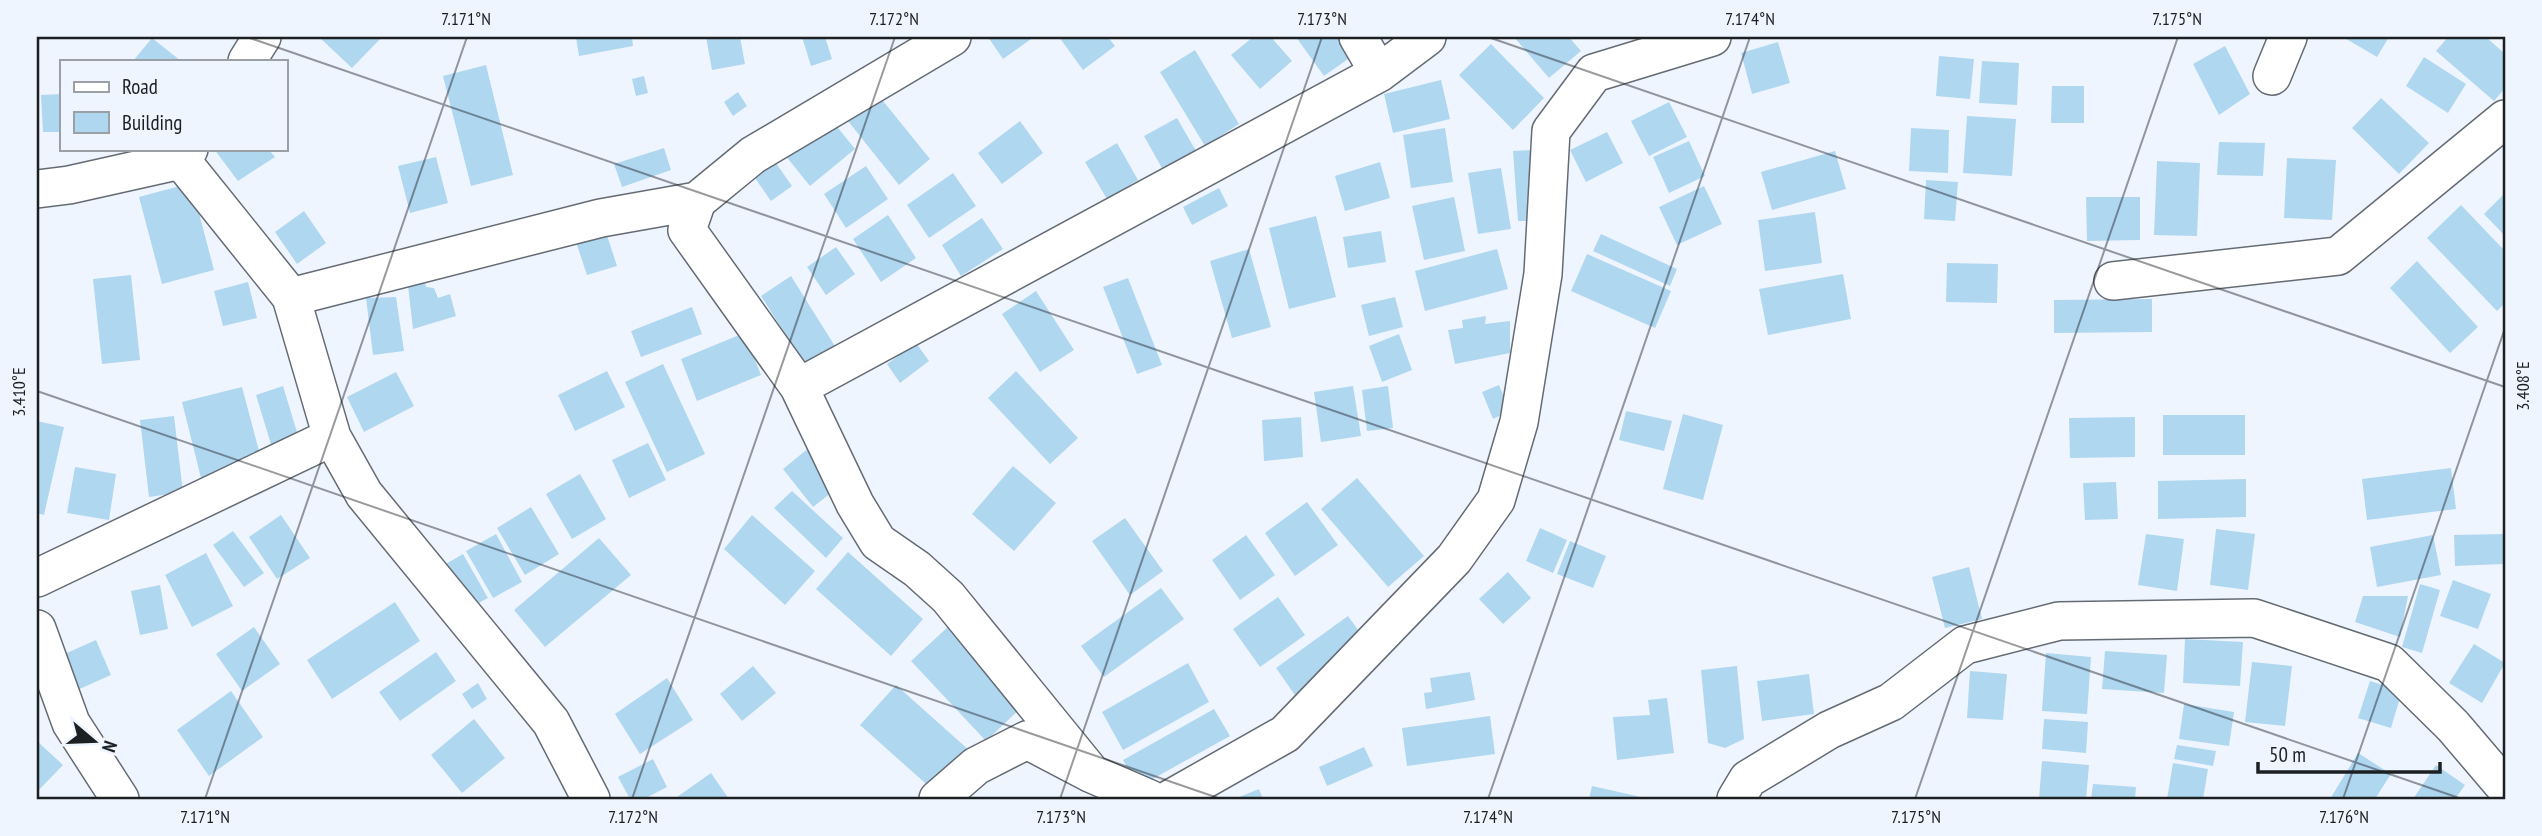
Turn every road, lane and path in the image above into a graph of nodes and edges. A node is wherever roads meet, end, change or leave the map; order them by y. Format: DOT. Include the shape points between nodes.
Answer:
graph roads {
  1 [pos="262,37"];
  2 [pos="952,37"];
  3 [pos="1358,37"];
  4 [pos="1427,37"];
  5 [pos="1712,37"];
  6 [pos="2288,37"];
  7 [pos="248,60"];
  8 [pos="1379,73"];
  9 [pos="2273,76"];
  10 [pos="2505,119"];
  11 [pos="185,154"];
  12 [pos="37,189"];
  13 [pos="697,201"];
  14 [pos="2113,281"];
  15 [pos="291,297"];
  16 [pos="799,387"];
  17 [pos="332,437"];
  18 [pos="37,578"];
  19 [pos="37,629"];
  20 [pos="1092,774"];
  21 [pos="2505,788"];
  22 [pos="120,799"];
  23 [pos="591,799"];
  24 [pos="938,799"];
  25 [pos="1150,799"];
  26 [pos="1170,799"];
  27 [pos="1736,799"];
  1 -- 7 [label="street"];
  2 -- 13 [label="street" via="753,155"];
  3 -- 8 [label="street"];
  4 -- 8 [label="street"];
  5 -- 26 [label="street" via="1594,73 1550,131 1543,274 1519,422 1496,500 1454,559 1285,734"];
  6 -- 9 [label="street"];
  8 -- 16 [label="street"];
  10 -- 14 [label="street" via="2338,256"];
  11 -- 12 [label="street"];
  11 -- 15 [label="street"];
  13 -- 15 [label="street" via="601,218"];
  13 -- 16 [label="street" via="687,230"];
  15 -- 17 [label="street"];
  16 -- 20 [label="street" via="878,542 948,597"];
  17 -- 18 [label="street"];
  17 -- 23 [label="street" via="364,494 551,722"];
  19 -- 22 [label="street" via="71,723"];
  20 -- 24 [label="street" via="1027,740 976,766"];
  20 -- 25 [label="street"];
  21 -- 27 [label="street" via="2453,726 2389,663 2254,618 2059,621 1965,645 1891,702 1829,730 1748,779"];
}
